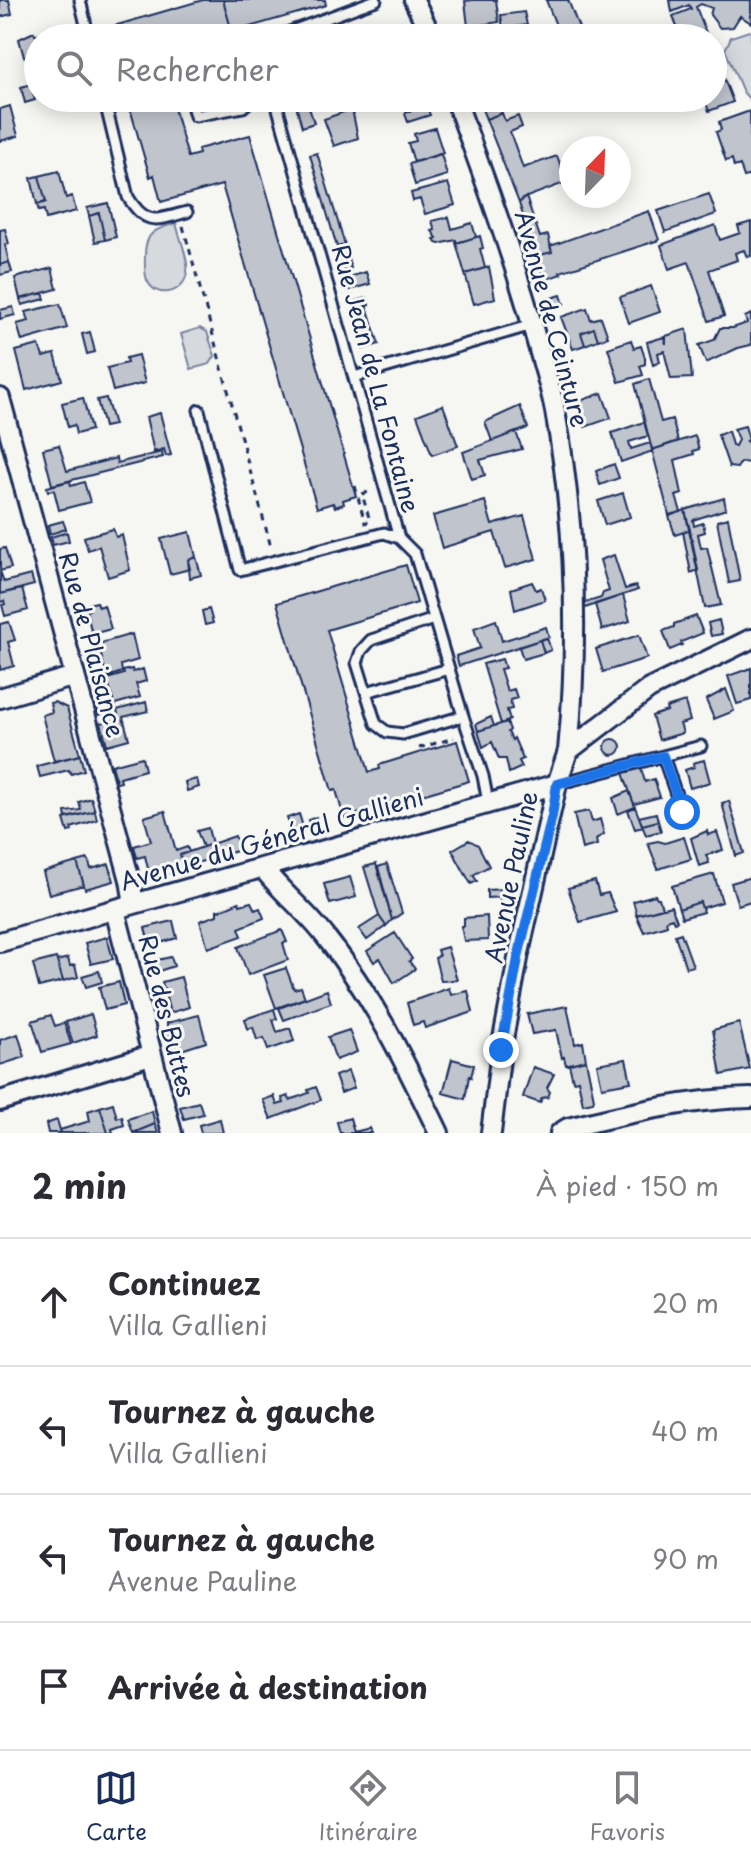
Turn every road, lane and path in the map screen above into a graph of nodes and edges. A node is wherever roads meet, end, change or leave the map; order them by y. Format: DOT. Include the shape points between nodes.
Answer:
graph roads {
  1 [pos="80,0"];
  2 [pos="376,0"];
  3 [pos="414,0"];
  4 [pos="355,3"];
  5 [pos="86,24"];
  6 [pos="306,24"];
  7 [pos="425,24"];
  8 [pos="107,112"];
  9 [pos="194,112"];
  10 [pos="216,112"];
  11 [pos="279,112"];
  12 [pos="460,112"];
  13 [pos="183,213"];
  14 [pos="532,325"];
  15 [pos="354,377"];
  16 [pos="0,398"];
  17 [pos="199,410"];
  18 [pos="355,486"];
  19 [pos="372,491"];
  20 [pos="399,538"];
  21 [pos="273,554"];
  22 [pos="434,619"];
  23 [pos="751,639"];
  24 [pos="449,669"];
  25 [pos="75,676"];
  26 [pos="366,692"];
  27 [pos="0,698"];
  28 [pos="463,716"];
  29 [pos="459,736"];
  30 [pos="701,746"];
  31 [pos="419,748"];
  32 [pos="568,751"];
  33 [pos="663,756"];
  34 [pos="557,784"];
  35 [pos="488,802"];
  36 [pos="682,812"];
  37 [pos="263,868"];
  38 [pos="134,904"];
  39 [pos="115,910"];
  40 [pos="0,942"];
  41 [pos="151,1055"];
  42 [pos="751,1098"];
  43 [pos="0,1101"];
  44 [pos="172,1133"];
  45 [pos="439,1133"];
  46 [pos="491,1133"];
  47 [pos="560,1133"];
  1 -- 5 [label="lane"];
  2 -- 4 [label="lane"];
  3 -- 7 [label="street"];
  4 -- 6 [label="lane"];
  8 -- 13 [label="lane" via="128,197 136,210 158,220"];
  9 -- 10 [label="lane"];
  11 -- 15 [label="lane, Rue Jean de La Fontaine"];
  12 -- 14 [label="street, Avenue de Ceinture" via="506,234"];
  13 -- 21 [label="path"];
  14 -- 15 [label="lane"];
  14 -- 32 [label="street, Avenue de Ceinture" via="555,409 569,502 575,681"];
  15 -- 20 [label="lane, Rue Jean de La Fontaine"];
  16 -- 25 [label="street, Rue de Plaisance"];
  17 -- 20 [label="lane" via="240,570 384,533"];
  18 -- 19 [label="path" via="365,523 370,521 362,494"];
  20 -- 22 [label="lane, Rue Jean de La Fontaine" via="415,554"];
  22 -- 24 [label="lane, Rue Jean de La Fontaine"];
  22 -- 26 [label="lane" via="371,640 357,663"];
  23 -- 32 [label="street" via="649,689"];
  24 -- 26 [label="lane"];
  24 -- 28 [label="lane, Rue Jean de La Fontaine"];
  25 -- 27 [label="street"];
  25 -- 38 [label="street, Rue de Plaisance"];
  26 -- 28 [label="lane" via="376,724 387,732 403,734"];
  28 -- 35 [label="lane, Rue Jean de La Fontaine"];
  29 -- 31 [label="path"];
  30 -- 33 [label="lane"];
  32 -- 34 [label="street, Avenue Pauline"];
  33 -- 34 [label="lane"];
  33 -- 36 [label="lane"];
  34 -- 35 [label="street, Avenue du Général Gallieni"];
  34 -- 46 [label="street, Avenue Pauline" via="519,953"];
  35 -- 37 [label="street, Avenue du Général Gallieni"];
  37 -- 38 [label="street, Avenue du Général Gallieni"];
  37 -- 45 [label="street" via="324,934 361,985 393,1037"];
  38 -- 39 [label="street, Avenue du Général Gallieni"];
  39 -- 40 [label="street, Avenue du Général Gallieni"];
  39 -- 41 [label="street, Rue des Buttes"];
  41 -- 43 [label="street"];
  41 -- 44 [label="street, Rue des Buttes"];
  42 -- 47 [label="street" via="641,1110"];
}
